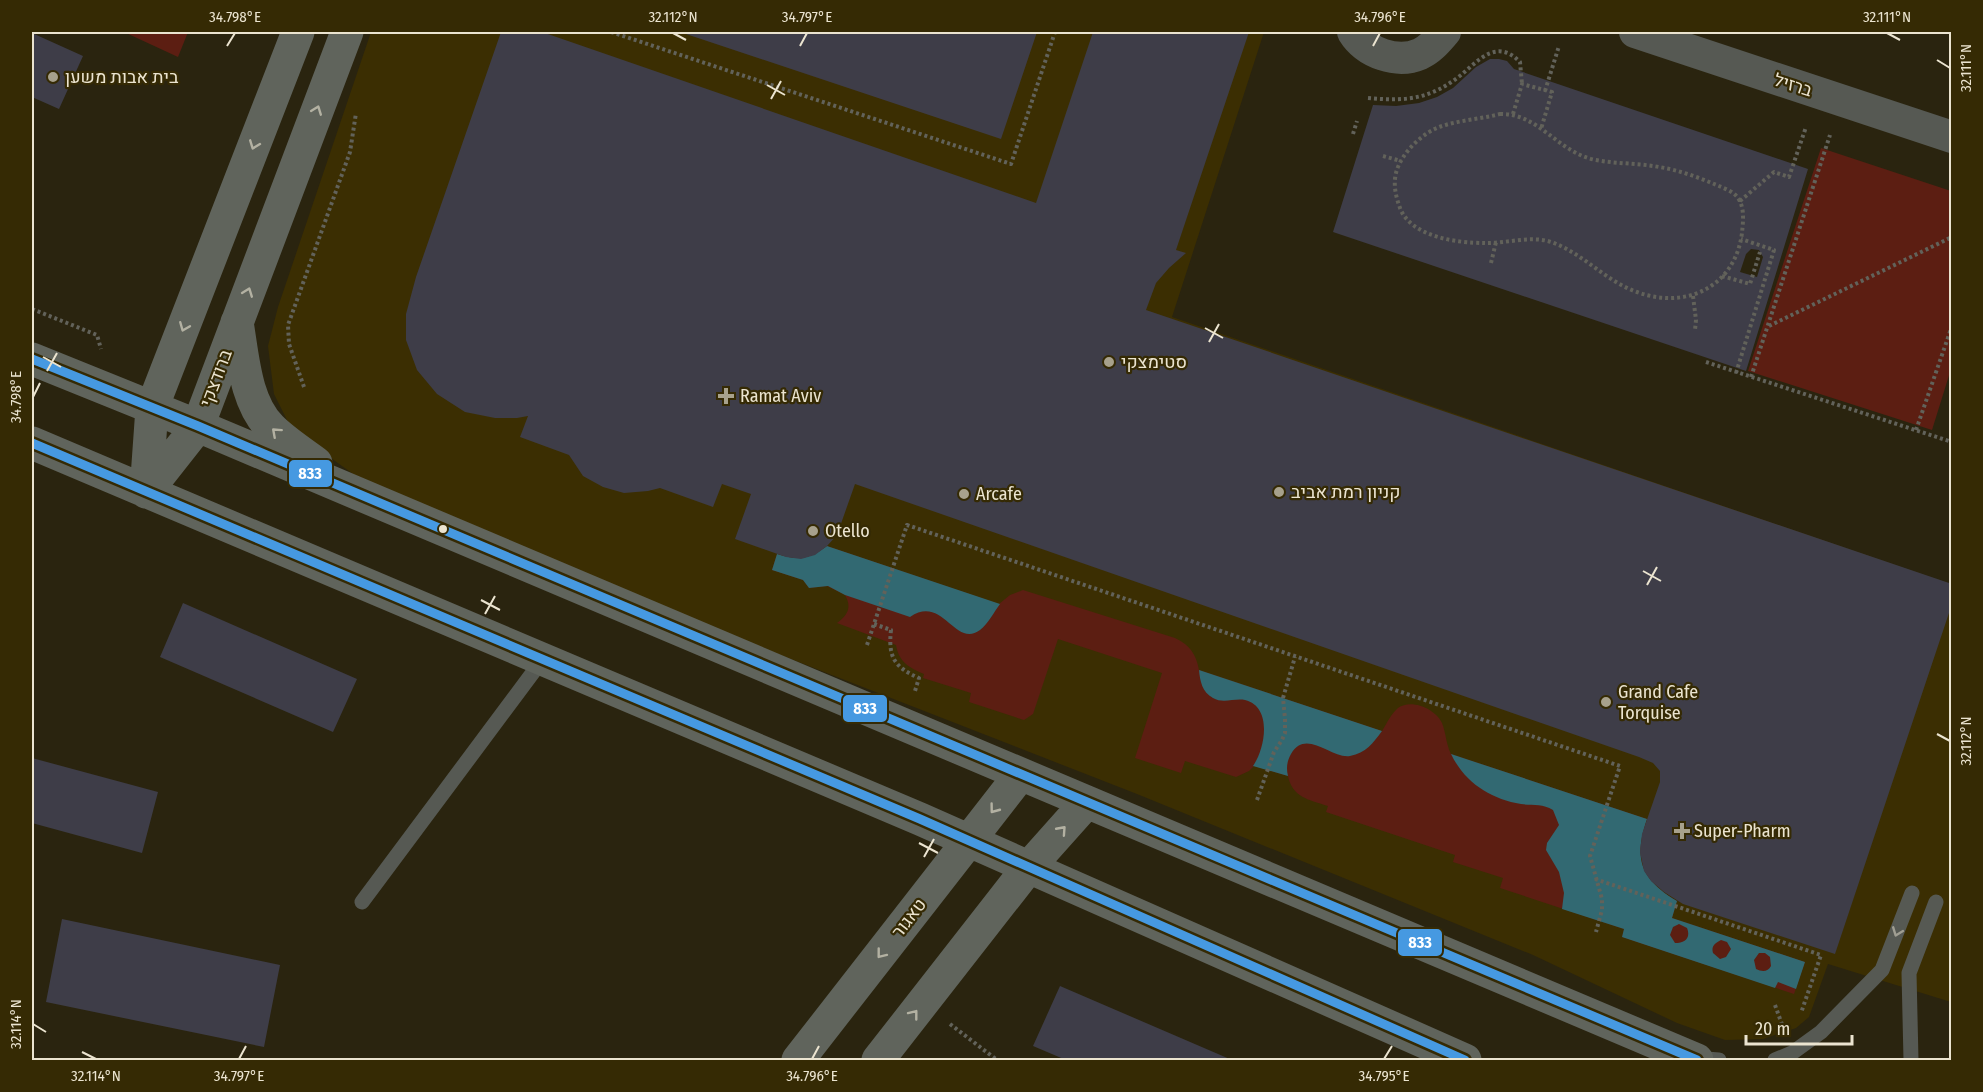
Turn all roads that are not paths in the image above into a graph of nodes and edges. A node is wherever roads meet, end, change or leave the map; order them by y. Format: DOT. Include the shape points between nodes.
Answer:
graph roads {
  1 [pos="298,32"];
  2 [pos="347,32"];
  3 [pos="1353,32"];
  4 [pos="1445,32"];
  5 [pos="1635,32"];
  6 [pos="1952,138"];
  7 [pos="237,322"];
  8 [pos="32,359"];
  9 [pos="152,408"];
  10 [pos="198,426"];
  11 [pos="32,443"];
  12 [pos="146,492"];
  13 [pos="356,493"];
  14 [pos="543,659"];
  15 [pos="1020,775"];
  16 [pos="1086,803"];
  17 [pos="969,842"];
  18 [pos="1028,868"];
  19 [pos="1912,893"];
  20 [pos="362,902"];
  21 [pos="1936,902"];
  22 [pos="798,1060"];
  23 [pos="878,1060"];
  24 [pos="1465,1060"];
  25 [pos="1703,1060"];
  26 [pos="1774,1060"];
  27 [pos="1911,1060"];
  1 -- 9 [label="street, one-way"];
  7 -- 2 [label="street, ברודצקי, one-way"];
  3 -- 4 [label="street" via="1370,49 1386,56 1403,57 1420,54"];
  5 -- 6 [label="street, ברזיל"];
  7 -- 10 [label="street, ברודצקי"];
  13 -- 7 [label="street, one-way" via="270,428 249,387"];
  8 -- 9 [label="street"];
  9 -- 10 [label="street"];
  9 -- 12 [label="street"];
  10 -- 12 [label="street, ברודצקי"];
  10 -- 13 [label="street"];
  11 -- 12 [label="street"];
  12 -- 14 [label="street"];
  13 -- 15 [label="street"];
  14 -- 17 [label="street"];
  14 -- 20 [label="lane"];
  15 -- 16 [label="street"];
  15 -- 17 [label="street, טאגור, one-way"];
  18 -- 16 [label="street, one-way"];
  16 -- 25 [label="street"];
  17 -- 18 [label="street"];
  17 -- 22 [label="street, טאגור, one-way"];
  23 -- 18 [label="street, one-way"];
  18 -- 24 [label="street"];
  19 -- 26 [label="lane, one-way" via="1882,970 1821,1032 1792,1053"];
  21 -- 27 [label="lane" via="1909,973"];
}
